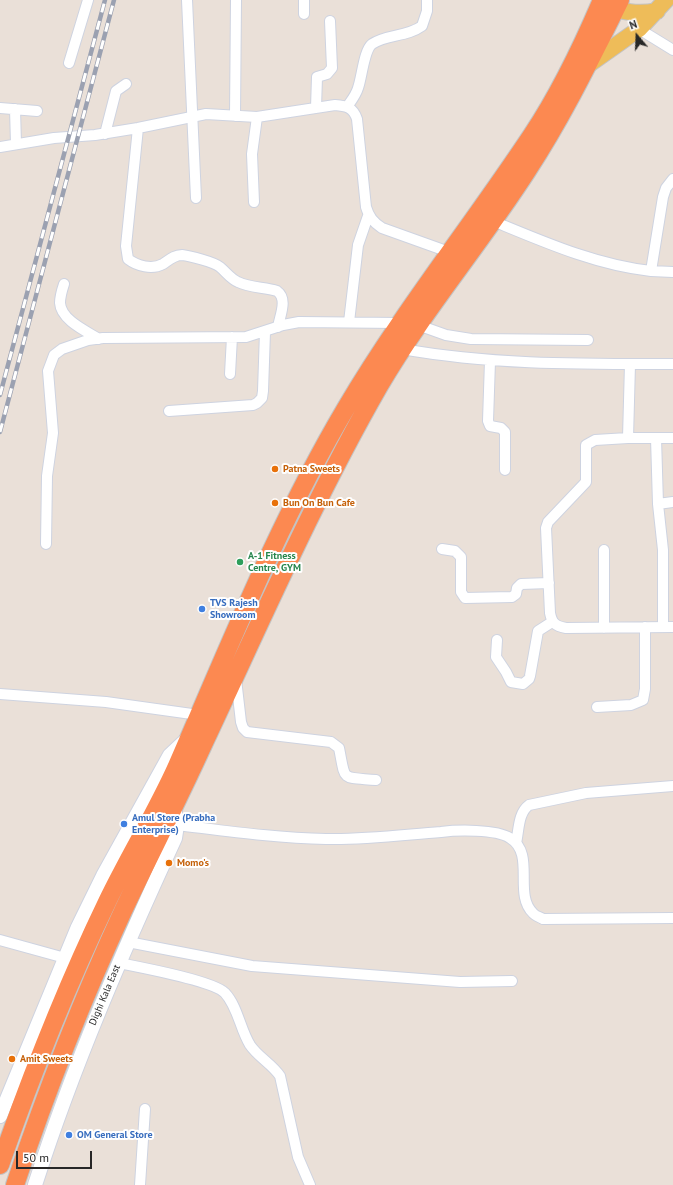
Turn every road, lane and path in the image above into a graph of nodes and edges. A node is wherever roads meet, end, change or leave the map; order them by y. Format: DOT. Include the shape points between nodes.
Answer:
graph roads {
  1 [pos="88,0"];
  2 [pos="187,0"];
  3 [pos="236,0"];
  4 [pos="304,0"];
  5 [pos="427,0"];
  6 [pos="609,3"];
  7 [pos="661,5"];
  8 [pos="304,14"];
  9 [pos="330,21"];
  10 [pos="639,29"];
  11 [pos="673,50"];
  12 [pos="69,63"];
  13 [pos="588,65"];
  14 [pos="126,84"];
  15 [pos="347,107"];
  16 [pos="0,108"];
  17 [pos="316,108"];
  18 [pos="15,110"];
  19 [pos="37,112"];
  20 [pos="235,116"];
  21 [pos="193,117"];
  22 [pos="257,117"];
  23 [pos="138,128"];
  24 [pos="105,134"];
  25 [pos="16,144"];
  26 [pos="0,147"];
  27 [pos="673,179"];
  28 [pos="196,198"];
  29 [pos="254,202"];
  30 [pos="368,216"];
  31 [pos="493,221"];
  32 [pos="449,252"];
  33 [pos="651,271"];
  34 [pos="673,272"];
  35 [pos="64,284"];
  36 [pos="349,322"];
  37 [pos="399,323"];
  38 [pos="418,325"];
  39 [pos="278,327"];
  40 [pos="265,332"];
  41 [pos="232,337"];
  42 [pos="99,339"];
  43 [pos="588,340"];
  44 [pos="402,349"];
  45 [pos="490,361"];
  46 [pos="630,364"];
  47 [pos="673,364"];
  48 [pos="230,374"];
  49 [pos="169,411"];
  50 [pos="628,438"];
  51 [pos="656,438"];
  52 [pos="673,438"];
  53 [pos="505,470"];
  54 [pos="673,502"];
  55 [pos="658,504"];
  56 [pos="46,544"];
  57 [pos="442,549"];
  58 [pos="604,550"];
  59 [pos="549,583"];
  60 [pos="552,622"];
  61 [pos="645,627"];
  62 [pos="668,627"];
  63 [pos="604,628"];
  64 [pos="497,640"];
  65 [pos="236,675"];
  66 [pos="0,694"];
  67 [pos="597,707"];
  68 [pos="199,715"];
  69 [pos="189,736"];
  70 [pos="376,780"];
  71 [pos="673,786"];
  72 [pos="175,817"];
  73 [pos="516,843"];
  74 [pos="673,918"];
  75 [pos="0,940"];
  76 [pos="128,942"];
  77 [pos="65,958"];
  78 [pos="119,963"];
  79 [pos="512,981"];
  80 [pos="145,1110"];
  81 [pos="0,1116"];
  82 [pos="0,1165"];
  83 [pos="15,1185"];
  84 [pos="34,1185"];
  85 [pos="140,1185"];
  86 [pos="310,1185"];
  1 -- 12 [label="street"];
  2 -- 21 [label="street"];
  3 -- 20 [label="street"];
  4 -- 8 [label="street"];
  5 -- 15 [label="street" via="427,11 422,26 407,34 371,45 367,51 358,90"];
  6 -- 7 [label="main road" via="639,14"];
  6 -- 13 [label="highway"];
  6 -- 32 [label="highway" via="533,134"];
  7 -- 10 [label="main road"];
  9 -- 17 [label="street" via="332,68 327,74 317,77"];
  10 -- 11 [label="street"];
  10 -- 13 [label="main road"];
  13 -- 31 [label="highway" via="556,124"];
  14 -- 24 [label="street" via="116,91"];
  15 -- 17 [label="street" via="335,105"];
  15 -- 30 [label="street" via="354,112 357,119"];
  16 -- 18 [label="street"];
  17 -- 22 [label="street"];
  18 -- 19 [label="street"];
  18 -- 25 [label="street"];
  20 -- 21 [label="street" via="216,114"];
  20 -- 22 [label="street"];
  21 -- 23 [label="street"];
  21 -- 28 [label="street"];
  22 -- 29 [label="street" via="252,154"];
  23 -- 24 [label="street"];
  23 -- 39 [label="street" via="126,246 128,260 147,267 155,267 180,255 188,256 218,265 240,283 277,291 282,294 283,300"];
  24 -- 25 [label="street"];
  25 -- 26 [label="street"];
  27 -- 33 [label="street" via="663,197"];
  30 -- 32 [label="street" via="382,228"];
  30 -- 36 [label="street" via="358,245"];
  31 -- 33 [label="street" via="604,262"];
  31 -- 38 [label="highway"];
  32 -- 37 [label="highway"];
  33 -- 34 [label="street"];
  35 -- 42 [label="street" via="60,302 63,312"];
  36 -- 37 [label="street"];
  36 -- 39 [label="street" via="299,322"];
  37 -- 68 [label="highway" via="320,452"];
  38 -- 43 [label="street" via="446,335 471,339"];
  38 -- 44 [label="highway"];
  39 -- 40 [label="street"];
  40 -- 41 [label="street" via="246,337"];
  40 -- 49 [label="street" via="263,391 262,398 257,403"];
  41 -- 42 [label="street"];
  41 -- 48 [label="street"];
  42 -- 56 [label="street" via="62,349 54,355 48,371 53,434 47,476"];
  44 -- 45 [label="street"];
  44 -- 65 [label="highway" via="312,510"];
  45 -- 46 [label="street" via="535,364"];
  45 -- 53 [label="street" via="488,421 490,426 501,428 505,432"];
  46 -- 47 [label="street"];
  46 -- 50 [label="street"];
  50 -- 51 [label="street"];
  50 -- 59 [label="street" via="595,440 586,445 586,482 548,522 546,528"];
  51 -- 52 [label="street"];
  51 -- 55 [label="street"];
  54 -- 55 [label="street"];
  55 -- 62 [label="street"];
  57 -- 59 [label="street" via="455,551 461,557 461,592 465,598 512,597 521,584"];
  58 -- 63 [label="street"];
  59 -- 60 [label="street"];
  60 -- 63 [label="street" via="566,628"];
  60 -- 64 [label="street" via="538,631 529,680 523,684 511,682 497,661"];
  61 -- 62 [label="street"];
  61 -- 63 [label="street"];
  61 -- 67 [label="street" via="645,689 642,700 631,705"];
  65 -- 70 [label="street" via="241,722 247,732 331,742 339,748 344,775 349,778"];
  65 -- 72 [label="highway"];
  66 -- 68 [label="street" via="106,702"];
  68 -- 69 [label="highway"];
  69 -- 77 [label="street" via="170,755 155,780 103,876"];
  69 -- 82 [label="highway" via="162,797 108,900 59,1012 14,1123"];
  71 -- 73 [label="street" via="586,793 529,805 521,815"];
  72 -- 73 [label="street" via="285,837 364,839 451,831 496,834 509,837"];
  72 -- 76 [label="street, Dighi Kala East" via="175,838"];
  72 -- 83 [label="highway" via="123,912 58,1063"];
  73 -- 74 [label="street" via="524,866 528,906 533,914 543,919"];
  75 -- 77 [label="street"];
  76 -- 78 [label="street, Dighi Kala East"];
  76 -- 79 [label="street" via="252,966 460,982"];
  77 -- 81 [label="street"];
  78 -- 84 [label="street, Dighi Kala East" via="70,1082"];
  78 -- 86 [label="street" via="208,984 224,992 251,1046 280,1076 298,1157"];
  80 -- 85 [label="street"];
}
